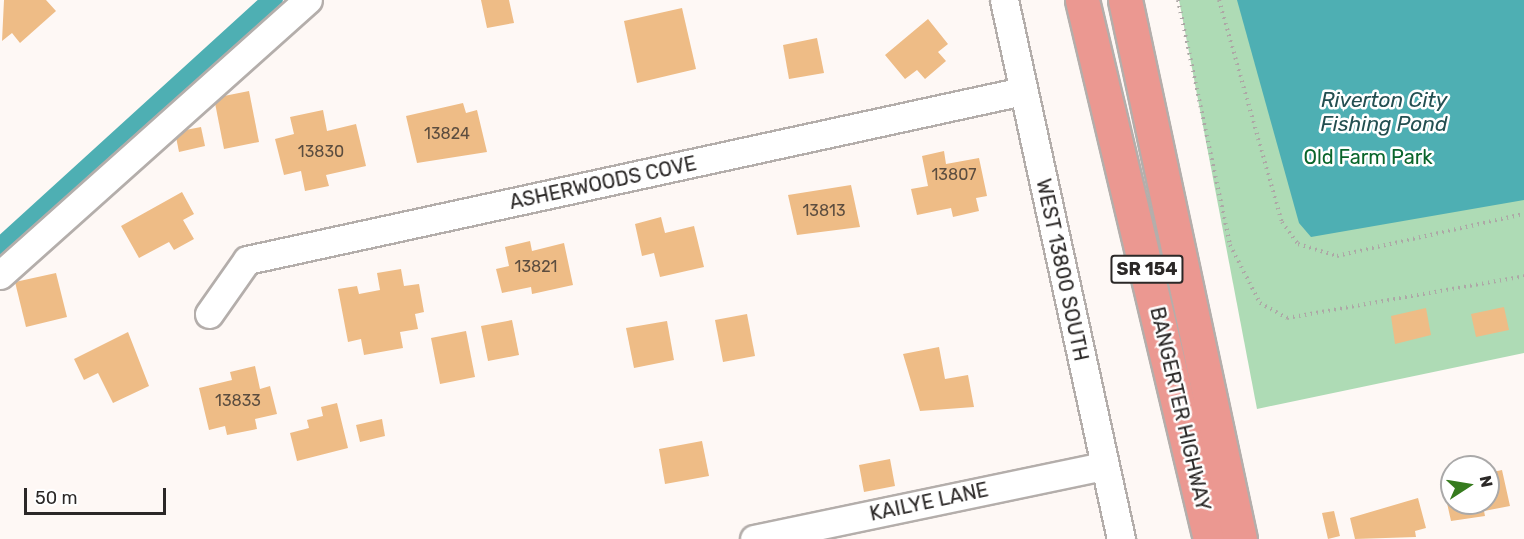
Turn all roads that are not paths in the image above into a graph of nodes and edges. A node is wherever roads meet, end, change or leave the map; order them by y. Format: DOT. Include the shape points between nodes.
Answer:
graph roads {
  1 [pos="308,0"];
  2 [pos="1004,0"];
  3 [pos="1082,0"];
  4 [pos="1125,0"];
  5 [pos="1023,92"];
  6 [pos="0,275"];
  7 [pos="209,314"];
  8 [pos="1104,466"];
  9 [pos="754,539"];
  10 [pos="1121,539"];
  11 [pos="1210,539"];
  12 [pos="1240,539"];
  1 -- 6 [label="street"];
  2 -- 5 [label="street, WEST 13800 SOUTH"];
  3 -- 11 [label="highway, BANGERTER HIGHWAY / SR 154"];
  4 -- 12 [label="highway, BANGERTER HIGHWAY / SR 154"];
  5 -- 7 [label="street, ASHERWOODS COVE" via="248,260"];
  5 -- 8 [label="street, WEST 13800 SOUTH"];
  8 -- 9 [label="street, KAILYE LANE"];
  8 -- 10 [label="street, WEST 13800 SOUTH"];
}
